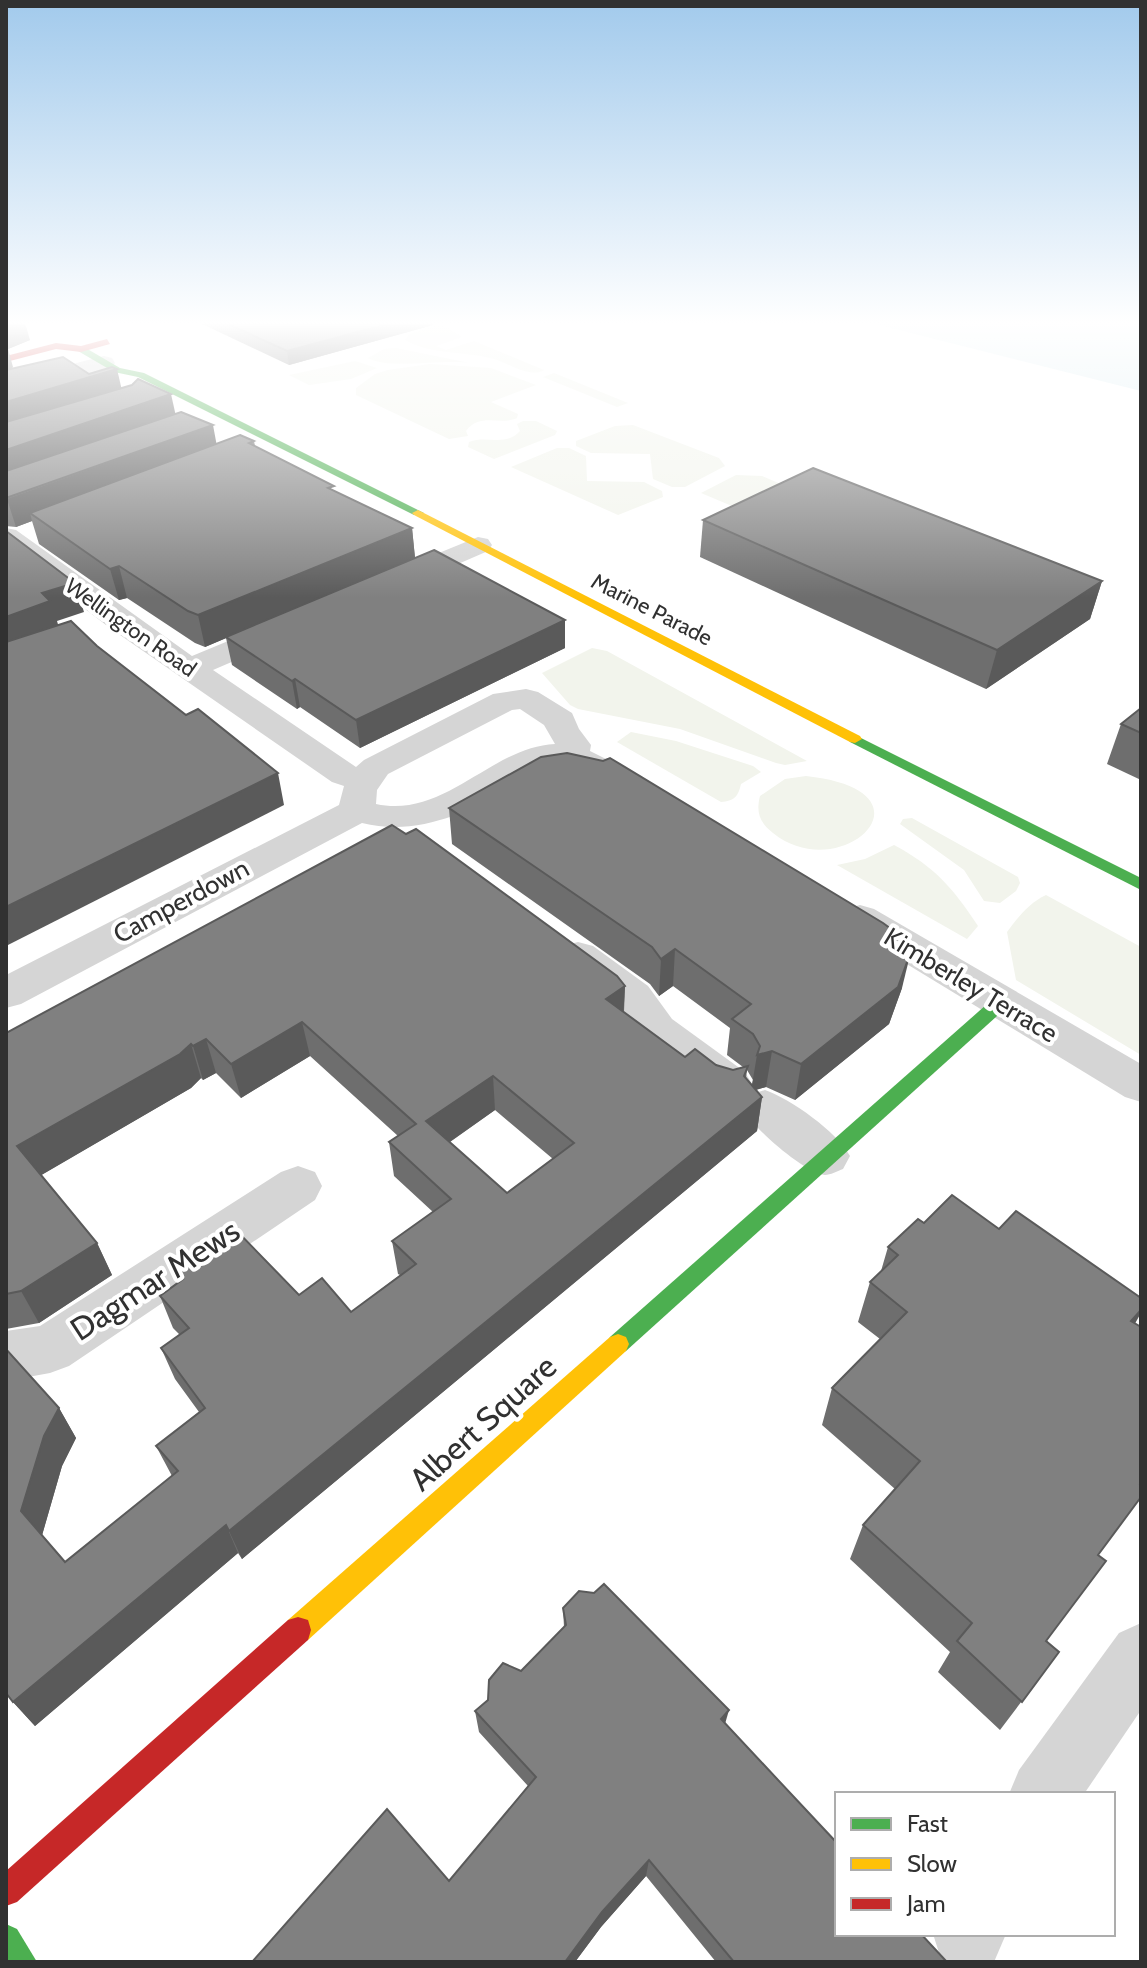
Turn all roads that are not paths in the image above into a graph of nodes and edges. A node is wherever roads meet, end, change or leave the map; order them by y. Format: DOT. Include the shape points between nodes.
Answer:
graph roads {
  1 [pos="222,415"];
  2 [pos="193,425"];
  3 [pos="273,442"];
  4 [pos="248,451"];
  5 [pos="20,536"];
  6 [pos="478,545"];
  7 [pos="363,595"];
  8 [pos="305,619"];
  9 [pos="189,669"];
  10 [pos="572,754"];
  11 [pos="361,795"];
  12 [pos="652,798"];
  13 [pos="404,818"];
  14 [pos="430,848"];
  15 [pos="1141,885"];
  16 [pos="831,901"];
  17 [pos="552,937"];
  18 [pos="6,993"];
  19 [pos="1001,1002"];
  20 [pos="1141,1085"];
  21 [pos="826,1156"];
  22 [pos="298,1186"];
  23 [pos="6,1356"];
  24 [pos="1141,1655"];
  25 [pos="1044,1792"];
  26 [pos="6,1891"];
  27 [pos="6,1940"];
  28 [pos="21,1962"];
  1 -- 2 [label="street"];
  1 -- 3 [label="street, Marine Parade"];
  3 -- 4 [label="street"];
  3 -- 6 [label="street, Marine Parade"];
  5 -- 9 [label="street, Wellington Road" via="108,627"];
  6 -- 7 [label="street"];
  6 -- 15 [label="street, Marine Parade"];
  8 -- 9 [label="street"];
  9 -- 11 [label="street, Wellington Road" via="344,775"];
  10 -- 11 [label="street, Camperdown" via="574,745 560,720 518,698 376,767"];
  10 -- 12 [label="street"];
  10 -- 13 [label="street" via="540,756 431,814"];
  11 -- 13 [label="street" via="377,818"];
  11 -- 18 [label="street, Camperdown"];
  13 -- 14 [label="street"];
  16 -- 19 [label="street, Kimberley Terrace"];
  17 -- 21 [label="street" via="633,997 657,1030"];
  19 -- 20 [label="street, Kimberley Terrace"];
  19 -- 21 [label="street, Albert Square"];
  21 -- 26 [label="street, Albert Square"];
  22 -- 23 [label="street, Dagmar Mews" via="50,1349"];
  24 -- 25 [label="street"];
  27 -- 28 [label="street"];
}
